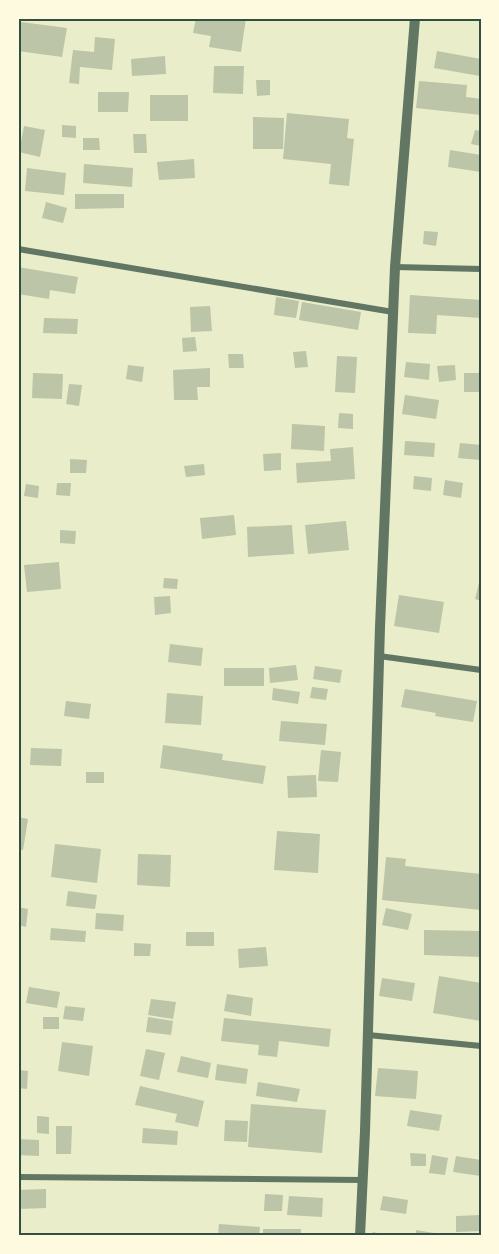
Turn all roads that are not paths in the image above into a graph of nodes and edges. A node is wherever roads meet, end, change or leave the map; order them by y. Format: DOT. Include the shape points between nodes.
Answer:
graph roads {
  1 [pos="415,18"];
  2 [pos="18,249"];
  3 [pos="394,267"];
  4 [pos="481,268"];
  5 [pos="393,312"];
  6 [pos="379,656"];
  7 [pos="481,670"];
  8 [pos="368,1035"];
  9 [pos="481,1046"];
  10 [pos="18,1177"];
  11 [pos="363,1180"];
  12 [pos="360,1236"];
  1 -- 3 [label="street"];
  2 -- 5 [label="street"];
  3 -- 4 [label="street"];
  3 -- 5 [label="street"];
  5 -- 6 [label="street"];
  6 -- 7 [label="street"];
  6 -- 8 [label="street"];
  8 -- 9 [label="street"];
  8 -- 11 [label="street"];
  10 -- 11 [label="street"];
  11 -- 12 [label="street"];
}
